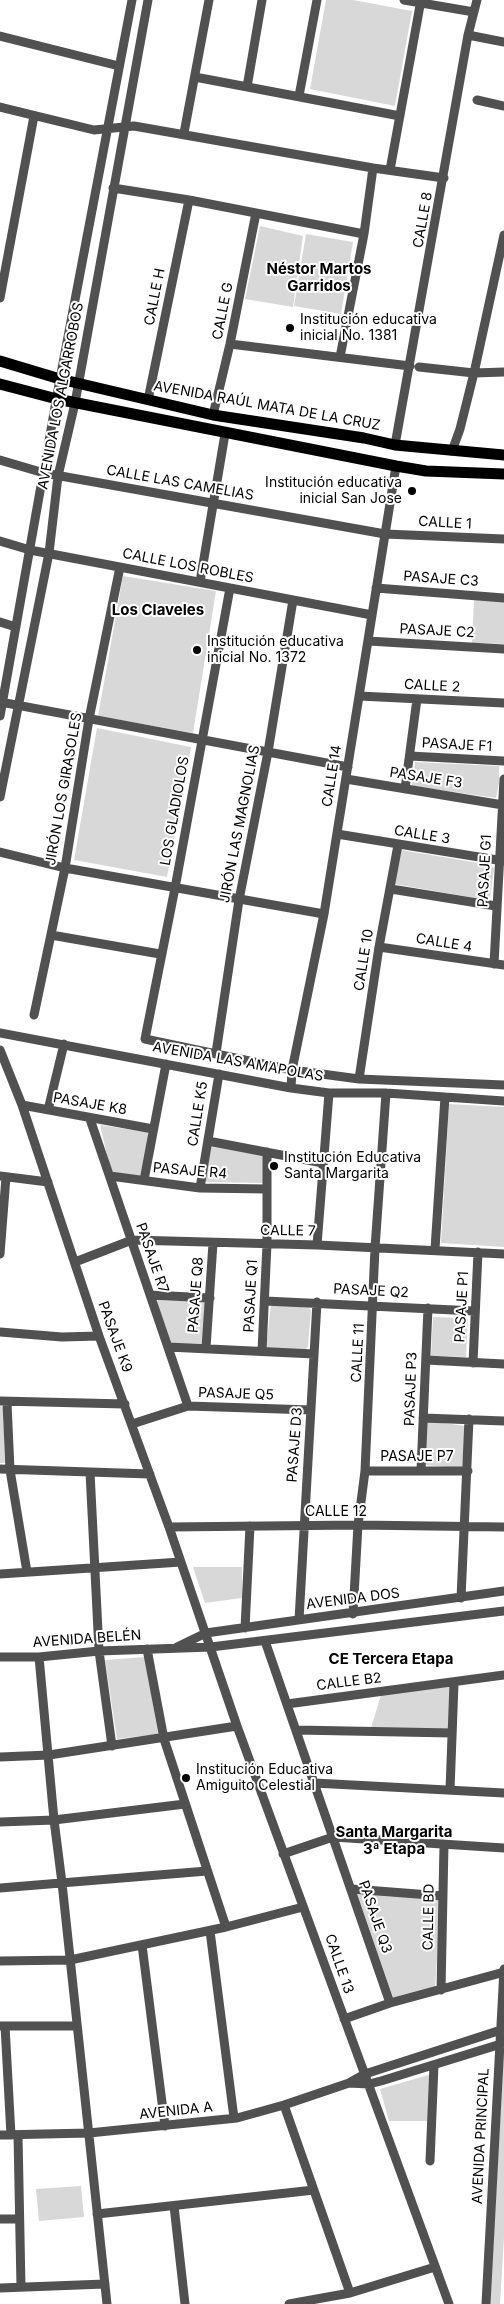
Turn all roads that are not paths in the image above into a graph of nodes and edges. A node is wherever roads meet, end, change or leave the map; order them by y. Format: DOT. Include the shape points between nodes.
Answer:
graph roads {
  1 [pos="132,0"];
  2 [pos="148,0"];
  3 [pos="209,0"];
  4 [pos="262,0"];
  5 [pos="317,0"];
  6 [pos="404,0"];
  7 [pos="477,0"];
  8 [pos="421,2"];
  9 [pos="474,12"];
  10 [pos="468,35"];
  11 [pos="0,36"];
  12 [pos="504,42"];
  13 [pos="119,66"];
  14 [pos="195,77"];
  15 [pos="247,87"];
  16 [pos="299,96"];
  17 [pos="477,100"];
  18 [pos="504,106"];
  19 [pos="0,107"];
  20 [pos="34,116"];
  21 [pos="400,116"];
  22 [pos="124,128"];
  23 [pos="109,130"];
  24 [pos="184,133"];
  25 [pos="374,168"];
  26 [pos="390,170"];
  27 [pos="444,178"];
  28 [pos="113,188"];
  29 [pos="189,200"];
  30 [pos="256,213"];
  31 [pos="364,234"];
  32 [pos="504,235"];
  33 [pos="0,298"];
  34 [pos="230,344"];
  35 [pos="340,357"];
  36 [pos="0,361"];
  37 [pos="415,366"];
  38 [pos="504,372"];
  39 [pos="474,373"];
  40 [pos="60,379"];
  41 [pos="78,383"];
  42 [pos="0,384"];
  43 [pos="57,399"];
  44 [pos="148,400"];
  45 [pos="75,403"];
  46 [pos="213,414"];
  47 [pos="225,434"];
  48 [pos="395,445"];
  49 [pos="452,451"];
  50 [pos="504,455"];
  51 [pos="0,460"];
  52 [pos="396,466"];
  53 [pos="44,473"];
  54 [pos="504,474"];
  55 [pos="58,476"];
  56 [pos="213,503"];
  57 [pos="385,534"];
  58 [pos="504,540"];
  59 [pos="0,541"];
  60 [pos="30,550"];
  61 [pos="49,553"];
  62 [pos="120,567"];
  63 [pos="200,582"];
  64 [pos="230,588"];
  65 [pos="376,588"];
  66 [pos="504,598"];
  67 [pos="294,600"];
  68 [pos="372,615"];
  69 [pos="0,622"];
  70 [pos="16,627"];
  71 [pos="368,641"];
  72 [pos="504,649"];
  73 [pos="359,696"];
  74 [pos="417,699"];
  75 [pos="1,702"];
  76 [pos="504,703"];
  77 [pos="18,706"];
  78 [pos="0,716"];
  79 [pos="89,719"];
  80 [pos="202,740"];
  81 [pos="268,752"];
  82 [pos="410,756"];
  83 [pos="504,761"];
  84 [pos="348,767"];
  85 [pos="346,779"];
  86 [pos="504,779"];
  87 [pos="405,789"];
  88 [pos="0,797"];
  89 [pos="502,805"];
  90 [pos="337,834"];
  91 [pos="398,846"];
  92 [pos="0,852"];
  93 [pos="502,861"];
  94 [pos="65,868"];
  95 [pos="175,888"];
  96 [pos="390,889"];
  97 [pos="239,900"];
  98 [pos="496,906"];
  99 [pos="324,914"];
  100 [pos="51,935"];
  101 [pos="379,947"];
  102 [pos="160,954"];
  103 [pos="494,964"];
  104 [pos="504,965"];
  105 [pos="34,1015"];
  106 [pos="0,1033"];
  107 [pos="145,1038"];
  108 [pos="64,1044"];
  109 [pos="0,1050"];
  110 [pos="216,1053"];
  111 [pos="166,1064"];
  112 [pos="292,1070"];
  113 [pos="219,1074"];
  114 [pos="359,1079"];
  115 [pos="504,1085"];
  116 [pos="291,1088"];
  117 [pos="329,1093"];
  118 [pos="386,1093"];
  119 [pos="444,1096"];
  120 [pos="504,1101"];
  121 [pos="22,1105"];
  122 [pos="48,1110"];
  123 [pos="90,1119"];
  124 [pos="154,1129"];
  125 [pos="208,1141"];
  126 [pos="268,1152"];
  127 [pos="323,1163"];
  128 [pos="110,1176"];
  129 [pos="3,1177"];
  130 [pos="144,1180"];
  131 [pos="48,1182"];
  132 [pos="200,1188"];
  133 [pos="267,1189"];
  134 [pos="132,1240"];
  135 [pos="213,1243"];
  136 [pos="268,1244"];
  137 [pos="317,1245"];
  138 [pos="375,1248"];
  139 [pos="435,1250"];
  140 [pos="478,1252"];
  141 [pos="0,1254"];
  142 [pos="504,1254"];
  143 [pos="74,1262"];
  144 [pos="150,1295"];
  145 [pos="210,1298"];
  146 [pos="264,1300"];
  147 [pos="317,1302"];
  148 [pos="374,1306"];
  149 [pos="428,1308"];
  150 [pos="475,1311"];
  151 [pos="0,1332"];
  152 [pos="99,1336"];
  153 [pos="168,1347"];
  154 [pos="206,1348"];
  155 [pos="262,1351"];
  156 [pos="314,1354"];
  157 [pos="426,1360"];
  158 [pos="473,1363"];
  159 [pos="504,1364"];
  160 [pos="3,1402"];
  161 [pos="125,1404"];
  162 [pos="188,1406"];
  163 [pos="311,1410"];
  164 [pos="423,1418"];
  165 [pos="470,1419"];
  166 [pos="504,1421"];
  167 [pos="132,1424"];
  168 [pos="5,1470"];
  169 [pos="365,1470"];
  170 [pos="421,1470"];
  171 [pos="468,1471"];
  172 [pos="90,1472"];
  173 [pos="150,1474"];
  174 [pos="250,1526"];
  175 [pos="303,1526"];
  176 [pos="358,1526"];
  177 [pos="169,1527"];
  178 [pos="464,1527"];
  179 [pos="504,1527"];
  180 [pos="181,1562"];
  181 [pos="94,1567"];
  182 [pos="27,1572"];
  183 [pos="0,1574"];
  184 [pos="504,1592"];
  185 [pos="461,1598"];
  186 [pos="504,1610"];
  187 [pos="353,1614"];
  188 [pos="299,1620"];
  189 [pos="245,1628"];
  190 [pos="206,1633"];
  191 [pos="265,1641"];
  192 [pos="211,1647"];
  193 [pos="175,1648"];
  194 [pos="148,1649"];
  195 [pos="99,1651"];
  196 [pos="0,1657"];
  197 [pos="39,1657"];
  198 [pos="504,1675"];
  199 [pos="454,1683"];
  200 [pos="287,1704"];
  201 [pos="237,1726"];
  202 [pos="296,1730"];
  203 [pos="452,1733"];
  204 [pos="164,1738"];
  205 [pos="112,1746"];
  206 [pos="49,1755"];
  207 [pos="0,1757"];
  208 [pos="314,1783"];
  209 [pos="450,1790"];
  210 [pos="504,1793"];
  211 [pos="185,1804"];
  212 [pos="54,1820"];
  213 [pos="0,1822"];
  214 [pos="333,1837"];
  215 [pos="444,1845"];
  216 [pos="504,1848"];
  217 [pos="284,1854"];
  218 [pos="207,1872"];
  219 [pos="62,1883"];
  220 [pos="0,1888"];
  221 [pos="352,1889"];
  222 [pos="443,1896"];
  223 [pos="303,1906"];
  224 [pos="226,1927"];
  225 [pos="210,1931"];
  226 [pos="142,1945"];
  227 [pos="70,1960"];
  228 [pos="0,1961"];
  229 [pos="504,1970"];
  230 [pos="440,1990"];
  231 [pos="390,2003"];
  232 [pos="344,2019"];
  233 [pos="2,2026"];
  234 [pos="77,2026"];
  235 [pos="502,2030"];
  236 [pos="502,2044"];
  237 [pos="434,2065"];
  238 [pos="365,2074"];
  239 [pos="349,2083"];
  240 [pos="369,2084"];
  241 [pos="284,2105"];
  242 [pos="234,2118"];
  243 [pos="165,2126"];
  244 [pos="89,2133"];
  245 [pos="0,2135"];
  246 [pos="15,2135"];
  247 [pos="430,2161"];
  248 [pos="314,2190"];
  249 [pos="174,2206"];
  250 [pos="97,2214"];
  251 [pos="0,2219"];
  252 [pos="19,2219"];
  253 [pos="435,2267"];
  254 [pos="105,2284"];
  255 [pos="0,2288"];
  256 [pos="20,2288"];
  257 [pos="350,2293"];
  258 [pos="107,2304"];
  259 [pos="185,2304"];
  260 [pos="288,2304"];
  261 [pos="449,2304"];
  262 [pos="486,2304"];
  1 -- 13 [label="street, AVENIDA LOS ALGARROBOS"];
  2 -- 22 [label="street, AVENIDA LOS ALGARROBOS"];
  3 -- 14 [label="street"];
  4 -- 15 [label="street"];
  5 -- 16 [label="street"];
  6 -- 8 [label="street"];
  7 -- 9 [label="street, CALLE 8"];
  8 -- 9 [label="street"];
  8 -- 21 [label="street"];
  9 -- 10 [label="street, CALLE 8"];
  10 -- 12 [label="street"];
  10 -- 27 [label="street, CALLE 8"];
  11 -- 13 [label="street"];
  13 -- 23 [label="street, AVENIDA LOS ALGARROBOS"];
  14 -- 15 [label="street"];
  14 -- 24 [label="street"];
  15 -- 16 [label="street"];
  16 -- 21 [label="street"];
  17 -- 18 [label="street"];
  19 -- 20 [label="street"];
  20 -- 23 [label="street" via="94,130"];
  20 -- 33 [label="street"];
  21 -- 26 [label="street"];
  22 -- 23 [label="street"];
  22 -- 24 [label="street" via="134,126"];
  22 -- 28 [label="street, AVENIDA LOS ALGARROBOS"];
  23 -- 40 [label="street, AVENIDA LOS ALGARROBOS"];
  24 -- 25 [label="street"];
  25 -- 26 [label="street"];
  25 -- 31 [label="street"];
  26 -- 27 [label="street"];
  27 -- 37 [label="street, CALLE 8"];
  28 -- 29 [label="street"];
  28 -- 41 [label="street, AVENIDA LOS ALGARROBOS"];
  29 -- 30 [label="street"];
  29 -- 44 [label="street, CALLE H"];
  30 -- 31 [label="street"];
  30 -- 34 [label="street, CALLE G"];
  31 -- 35 [label="street"];
  32 -- 39 [label="street"];
  34 -- 35 [label="street"];
  34 -- 46 [label="street, CALLE G"];
  35 -- 37 [label="street"];
  36 -- 40 [label="main road, AVENIDA RAÚL MATA DE LA CRUZ"];
  37 -- 39 [label="street"];
  37 -- 48 [label="street, CALLE 8"];
  38 -- 39 [label="street"];
  39 -- 49 [label="street"];
  40 -- 41 [label="main road, AVENIDA RAÚL MATA DE LA CRUZ"];
  40 -- 43 [label="street, AVENIDA LOS ALGARROBOS"];
  41 -- 44 [label="main road, AVENIDA RAÚL MATA DE LA CRUZ"];
  41 -- 45 [label="street, AVENIDA LOS ALGARROBOS"];
  42 -- 43 [label="main road"];
  43 -- 45 [label="main road"];
  43 -- 53 [label="street, AVENIDA LOS ALGARROBOS"];
  44 -- 46 [label="main road, AVENIDA RAÚL MATA DE LA CRUZ"];
  45 -- 47 [label="main road"];
  45 -- 55 [label="street, AVENIDA LOS ALGARROBOS"];
  46 -- 48 [label="main road, AVENIDA RAÚL MATA DE LA CRUZ"];
  47 -- 52 [label="main road"];
  47 -- 56 [label="street"];
  48 -- 49 [label="main road, AVENIDA RAÚL MATA DE LA CRUZ"];
  49 -- 50 [label="main road, AVENIDA RAÚL MATA DE LA CRUZ"];
  51 -- 53 [label="street, CALLE LAS CAMELIAS"];
  52 -- 54 [label="main road" via="426,471"];
  52 -- 57 [label="street, CALLE 14"];
  53 -- 55 [label="street, CALLE LAS CAMELIAS"];
  53 -- 60 [label="street, AVENIDA LOS ALGARROBOS"];
  55 -- 56 [label="street, CALLE LAS CAMELIAS"];
  55 -- 61 [label="street, AVENIDA LOS ALGARROBOS"];
  56 -- 57 [label="street, CALLE LAS CAMELIAS"];
  56 -- 63 [label="street"];
  57 -- 58 [label="street, CALLE 1"];
  57 -- 65 [label="street, CALLE 14"];
  59 -- 60 [label="street, CALLE LOS ROBLES"];
  60 -- 61 [label="street, CALLE LOS ROBLES"];
  60 -- 70 [label="street, AVENIDA LOS ALGARROBOS"];
  61 -- 62 [label="street, CALLE LOS ROBLES"];
  61 -- 77 [label="street, AVENIDA LOS ALGARROBOS"];
  62 -- 63 [label="street, CALLE LOS ROBLES"];
  62 -- 79 [label="street, JIRÓN LOS GIRASOLES"];
  63 -- 64 [label="street, CALLE LOS ROBLES"];
  64 -- 67 [label="street, CALLE LOS ROBLES"];
  64 -- 80 [label="street, LOS GLADIOLOS"];
  65 -- 66 [label="street, PASAJE C3"];
  65 -- 68 [label="street, CALLE 14"];
  67 -- 68 [label="street, CALLE LOS ROBLES"];
  67 -- 81 [label="street, JIRÓN LAS MAGNOLIAS"];
  68 -- 71 [label="street, CALLE 14"];
  69 -- 70 [label="street"];
  70 -- 75 [label="street, AVENIDA LOS ALGARROBOS"];
  71 -- 72 [label="street, PASAJE C2"];
  71 -- 73 [label="street, CALLE 14"];
  73 -- 74 [label="street, CALLE 2"];
  73 -- 84 [label="street, CALLE 14"];
  74 -- 76 [label="street, CALLE 2"];
  74 -- 82 [label="street"];
  75 -- 77 [label="street"];
  75 -- 78 [label="street, AVENIDA LOS ALGARROBOS"];
  77 -- 79 [label="street"];
  77 -- 88 [label="street, AVENIDA LOS ALGARROBOS"];
  79 -- 80 [label="street"];
  79 -- 94 [label="street, JIRÓN LOS GIRASOLES"];
  80 -- 81 [label="street"];
  80 -- 95 [label="street, LOS GLADIOLOS"];
  81 -- 84 [label="street"];
  81 -- 97 [label="street, JIRÓN LAS MAGNOLIAS"];
  82 -- 83 [label="street, PASAJE F1"];
  82 -- 87 [label="street"];
  84 -- 85 [label="street, CALLE 14"];
  85 -- 87 [label="street, PASAJE F3"];
  85 -- 90 [label="street, CALLE 14"];
  86 -- 89 [label="street, PASAJE G1"];
  87 -- 89 [label="street, PASAJE F3"];
  89 -- 93 [label="street, PASAJE G1"];
  90 -- 91 [label="street, CALLE 3"];
  90 -- 99 [label="street, CALLE 14"];
  91 -- 93 [label="street, CALLE 3"];
  91 -- 96 [label="street, CALLE 10"];
  92 -- 94 [label="street"];
  93 -- 98 [label="street, PASAJE G1"];
  94 -- 95 [label="street"];
  94 -- 100 [label="street, JIRÓN LOS GIRASOLES"];
  95 -- 97 [label="street"];
  95 -- 102 [label="street, LOS GLADIOLOS"];
  96 -- 98 [label="street"];
  96 -- 101 [label="street, CALLE 10"];
  97 -- 99 [label="street"];
  97 -- 110 [label="street, JIRÓN LAS MAGNOLIAS"];
  98 -- 103 [label="street, PASAJE G1"];
  99 -- 112 [label="street, CALLE 14"];
  100 -- 102 [label="street"];
  100 -- 105 [label="street, JIRÓN LOS GIRASOLES"];
  101 -- 103 [label="street, CALLE 4"];
  101 -- 114 [label="street, CALLE 10"];
  102 -- 107 [label="street, LOS GLADIOLOS"];
  103 -- 104 [label="street, CALLE 4"];
  106 -- 108 [label="street, AVENIDA LAS AMAPOLAS"];
  107 -- 110 [label="street, AVENIDA LAS AMAPOLAS"];
  108 -- 111 [label="street, AVENIDA LAS AMAPOLAS"];
  108 -- 122 [label="street"];
  109 -- 121 [label="street, PASAJE K9"];
  110 -- 112 [label="street, AVENIDA LAS AMAPOLAS"];
  111 -- 113 [label="street, AVENIDA LAS AMAPOLAS"];
  111 -- 124 [label="street"];
  112 -- 114 [label="street, AVENIDA LAS AMAPOLAS"];
  112 -- 116 [label="street, CALLE 14"];
  113 -- 116 [label="street, AVENIDA LAS AMAPOLAS"];
  113 -- 125 [label="street, CALLE K5"];
  114 -- 115 [label="street, AVENIDA LAS AMAPOLAS"];
  116 -- 117 [label="street, AVENIDA LAS AMAPOLAS"];
  117 -- 118 [label="street, AVENIDA LAS AMAPOLAS"];
  117 -- 127 [label="street"];
  118 -- 119 [label="street, AVENIDA LAS AMAPOLAS"];
  118 -- 138 [label="street, CALLE 11"];
  119 -- 120 [label="street, AVENIDA LAS AMAPOLAS"];
  119 -- 139 [label="street"];
  121 -- 122 [label="street, PASAJE K8"];
  121 -- 131 [label="street, PASAJE K9"];
  122 -- 123 [label="street, PASAJE K8"];
  123 -- 124 [label="street, PASAJE K8"];
  123 -- 128 [label="street, PASAJE R7"];
  124 -- 130 [label="street"];
  125 -- 126 [label="street"];
  125 -- 132 [label="street, CALLE K5"];
  126 -- 127 [label="street"];
  126 -- 133 [label="street, PASAJE Q1"];
  127 -- 137 [label="street"];
  128 -- 130 [label="street, PASAJE R4"];
  128 -- 134 [label="street, PASAJE R7"];
  129 -- 131 [label="street"];
  129 -- 141 [label="street"];
  130 -- 132 [label="street, PASAJE R4"];
  131 -- 143 [label="street, PASAJE K9"];
  132 -- 133 [label="street, PASAJE R4"];
  133 -- 136 [label="street, PASAJE Q1"];
  134 -- 135 [label="street, CALLE 7"];
  134 -- 143 [label="street, CALLE 7"];
  134 -- 144 [label="street, PASAJE R7"];
  135 -- 136 [label="street, CALLE 7"];
  135 -- 145 [label="street, PASAJE Q8"];
  136 -- 137 [label="street, CALLE 7"];
  136 -- 146 [label="street, PASAJE Q1"];
  137 -- 138 [label="street, CALLE 7"];
  138 -- 139 [label="street, CALLE 7"];
  138 -- 148 [label="street, CALLE 11"];
  139 -- 140 [label="street, CALLE 7"];
  140 -- 142 [label="street, CALLE 7"];
  140 -- 150 [label="street, PASAJE P1"];
  143 -- 152 [label="street, PASAJE K9"];
  144 -- 145 [label="street"];
  144 -- 153 [label="street, PASAJE R7"];
  145 -- 154 [label="street, PASAJE Q8"];
  146 -- 147 [label="street, PASAJE Q2"];
  146 -- 155 [label="street, PASAJE Q1"];
  147 -- 148 [label="street, PASAJE Q2"];
  147 -- 156 [label="street, PASAJE D3"];
  148 -- 149 [label="street, PASAJE Q2"];
  148 -- 169 [label="street, CALLE 11"];
  149 -- 150 [label="street, PASAJE Q2"];
  149 -- 157 [label="street, PASAJE P3"];
  150 -- 158 [label="street, PASAJE P1"];
  151 -- 152 [label="street"];
  152 -- 161 [label="street, PASAJE K9"];
  153 -- 154 [label="street"];
  153 -- 162 [label="street, PASAJE R7"];
  154 -- 155 [label="street"];
  155 -- 156 [label="street"];
  156 -- 163 [label="street, PASAJE D3"];
  157 -- 158 [label="street"];
  157 -- 164 [label="street, PASAJE P3"];
  158 -- 159 [label="street"];
  160 -- 161 [label="street"];
  160 -- 168 [label="street"];
  161 -- 167 [label="street, PASAJE K9"];
  162 -- 163 [label="street, PASAJE Q5"];
  162 -- 167 [label="street, PASAJE Q5"];
  163 -- 175 [label="street, PASAJE D3"];
  164 -- 165 [label="street"];
  164 -- 170 [label="street, PASAJE P3"];
  165 -- 166 [label="street"];
  165 -- 171 [label="street"];
  167 -- 173 [label="street, PASAJE K9"];
  168 -- 172 [label="street"];
  168 -- 182 [label="street"];
  169 -- 170 [label="street, PASAJE P7"];
  169 -- 176 [label="street, CALLE 11"];
  170 -- 171 [label="street, PASAJE P7"];
  171 -- 178 [label="street"];
  172 -- 173 [label="street"];
  172 -- 181 [label="street"];
  173 -- 177 [label="street, PASAJE K9"];
  174 -- 175 [label="street, CALLE 12"];
  174 -- 177 [label="street, CALLE 12"];
  174 -- 189 [label="street"];
  175 -- 176 [label="street, CALLE 12"];
  175 -- 188 [label="street, PASAJE D3"];
  176 -- 178 [label="street, CALLE 12"];
  176 -- 187 [label="street, CALLE 11"];
  177 -- 180 [label="street, PASAJE K9"];
  178 -- 179 [label="street, CALLE 12"];
  178 -- 185 [label="street"];
  180 -- 181 [label="street"];
  180 -- 190 [label="street, PASAJE K9"];
  181 -- 182 [label="street"];
  181 -- 195 [label="street"];
  182 -- 183 [label="street"];
  184 -- 185 [label="street, AVENIDA DOS"];
  185 -- 187 [label="street, AVENIDA DOS"];
  186 -- 191 [label="street"];
  187 -- 188 [label="street, AVENIDA DOS"];
  188 -- 189 [label="street, AVENIDA DOS"];
  189 -- 190 [label="street, AVENIDA DOS"];
  190 -- 192 [label="street, CALLE 13"];
  190 -- 193 [label="street, AVENIDA BELÉN"];
  191 -- 192 [label="street"];
  191 -- 200 [label="street, PASAJE Q3"];
  192 -- 193 [label="street, AVENIDA BELÉN"];
  192 -- 201 [label="street, CALLE 13"];
  193 -- 194 [label="street, AVENIDA BELÉN"];
  194 -- 195 [label="street, AVENIDA BELÉN"];
  194 -- 204 [label="street"];
  195 -- 197 [label="street, AVENIDA BELÉN"];
  195 -- 205 [label="street"];
  196 -- 197 [label="street, AVENIDA BELÉN"];
  197 -- 206 [label="street"];
  198 -- 199 [label="street, CALLE B2"];
  199 -- 200 [label="street, CALLE B2"];
  199 -- 203 [label="street"];
  200 -- 202 [label="street, PASAJE Q3"];
  201 -- 204 [label="street"];
  201 -- 217 [label="street, CALLE 13"];
  202 -- 203 [label="street"];
  202 -- 208 [label="street, PASAJE Q3"];
  203 -- 209 [label="street"];
  204 -- 205 [label="street"];
  204 -- 211 [label="street"];
  205 -- 206 [label="street"];
  206 -- 207 [label="street"];
  206 -- 212 [label="street"];
  208 -- 209 [label="street"];
  208 -- 214 [label="street, PASAJE Q3"];
  209 -- 210 [label="street"];
  211 -- 212 [label="street"];
  211 -- 218 [label="street"];
  212 -- 213 [label="street"];
  212 -- 219 [label="street"];
  214 -- 215 [label="street"];
  214 -- 217 [label="street"];
  214 -- 221 [label="street, PASAJE Q3"];
  215 -- 216 [label="street"];
  215 -- 222 [label="street, CALLE BD"];
  217 -- 223 [label="street, CALLE 13"];
  218 -- 219 [label="street"];
  218 -- 224 [label="street"];
  219 -- 220 [label="street"];
  219 -- 227 [label="street"];
  221 -- 222 [label="street"];
  221 -- 231 [label="street, PASAJE Q3"];
  222 -- 230 [label="street, CALLE BD"];
  223 -- 224 [label="street"];
  223 -- 232 [label="street, CALLE 13"];
  224 -- 225 [label="street"];
  225 -- 226 [label="street"];
  225 -- 242 [label="street"];
  226 -- 227 [label="street"];
  226 -- 243 [label="street"];
  227 -- 228 [label="street"];
  227 -- 234 [label="street"];
  229 -- 230 [label="street"];
  229 -- 235 [label="street, AVENIDA PRINCIPAL"];
  230 -- 231 [label="street"];
  231 -- 232 [label="street"];
  232 -- 238 [label="street, CALLE 13"];
  233 -- 234 [label="street"];
  233 -- 246 [label="street"];
  234 -- 244 [label="street"];
  235 -- 236 [label="street, AVENIDA PRINCIPAL"];
  235 -- 238 [label="street, AVENIDA A"];
  236 -- 237 [label="street, AVENIDA A"];
  236 -- 262 [label="street, AVENIDA PRINCIPAL"];
  237 -- 240 [label="street, AVENIDA A"];
  237 -- 247 [label="street"];
  238 -- 239 [label="street, AVENIDA A"];
  238 -- 240 [label="street, CALLE 13"];
  239 -- 240 [label="street, AVENIDA A"];
  239 -- 241 [label="street, AVENIDA A"];
  240 -- 253 [label="street, CALLE 13"];
  241 -- 242 [label="street, AVENIDA A"];
  241 -- 248 [label="street"];
  242 -- 243 [label="street, AVENIDA A"];
  243 -- 244 [label="street, AVENIDA A"];
  244 -- 246 [label="street, AVENIDA A"];
  244 -- 250 [label="street"];
  245 -- 246 [label="street, AVENIDA A"];
  246 -- 252 [label="street"];
  248 -- 249 [label="street"];
  248 -- 257 [label="street"];
  249 -- 250 [label="street"];
  249 -- 259 [label="street"];
  250 -- 254 [label="street"];
  251 -- 252 [label="street"];
  252 -- 256 [label="street"];
  253 -- 257 [label="street"];
  253 -- 261 [label="street, CALLE 13"];
  254 -- 256 [label="street"];
  254 -- 258 [label="street"];
  255 -- 256 [label="street"];
  257 -- 260 [label="street"];
}
